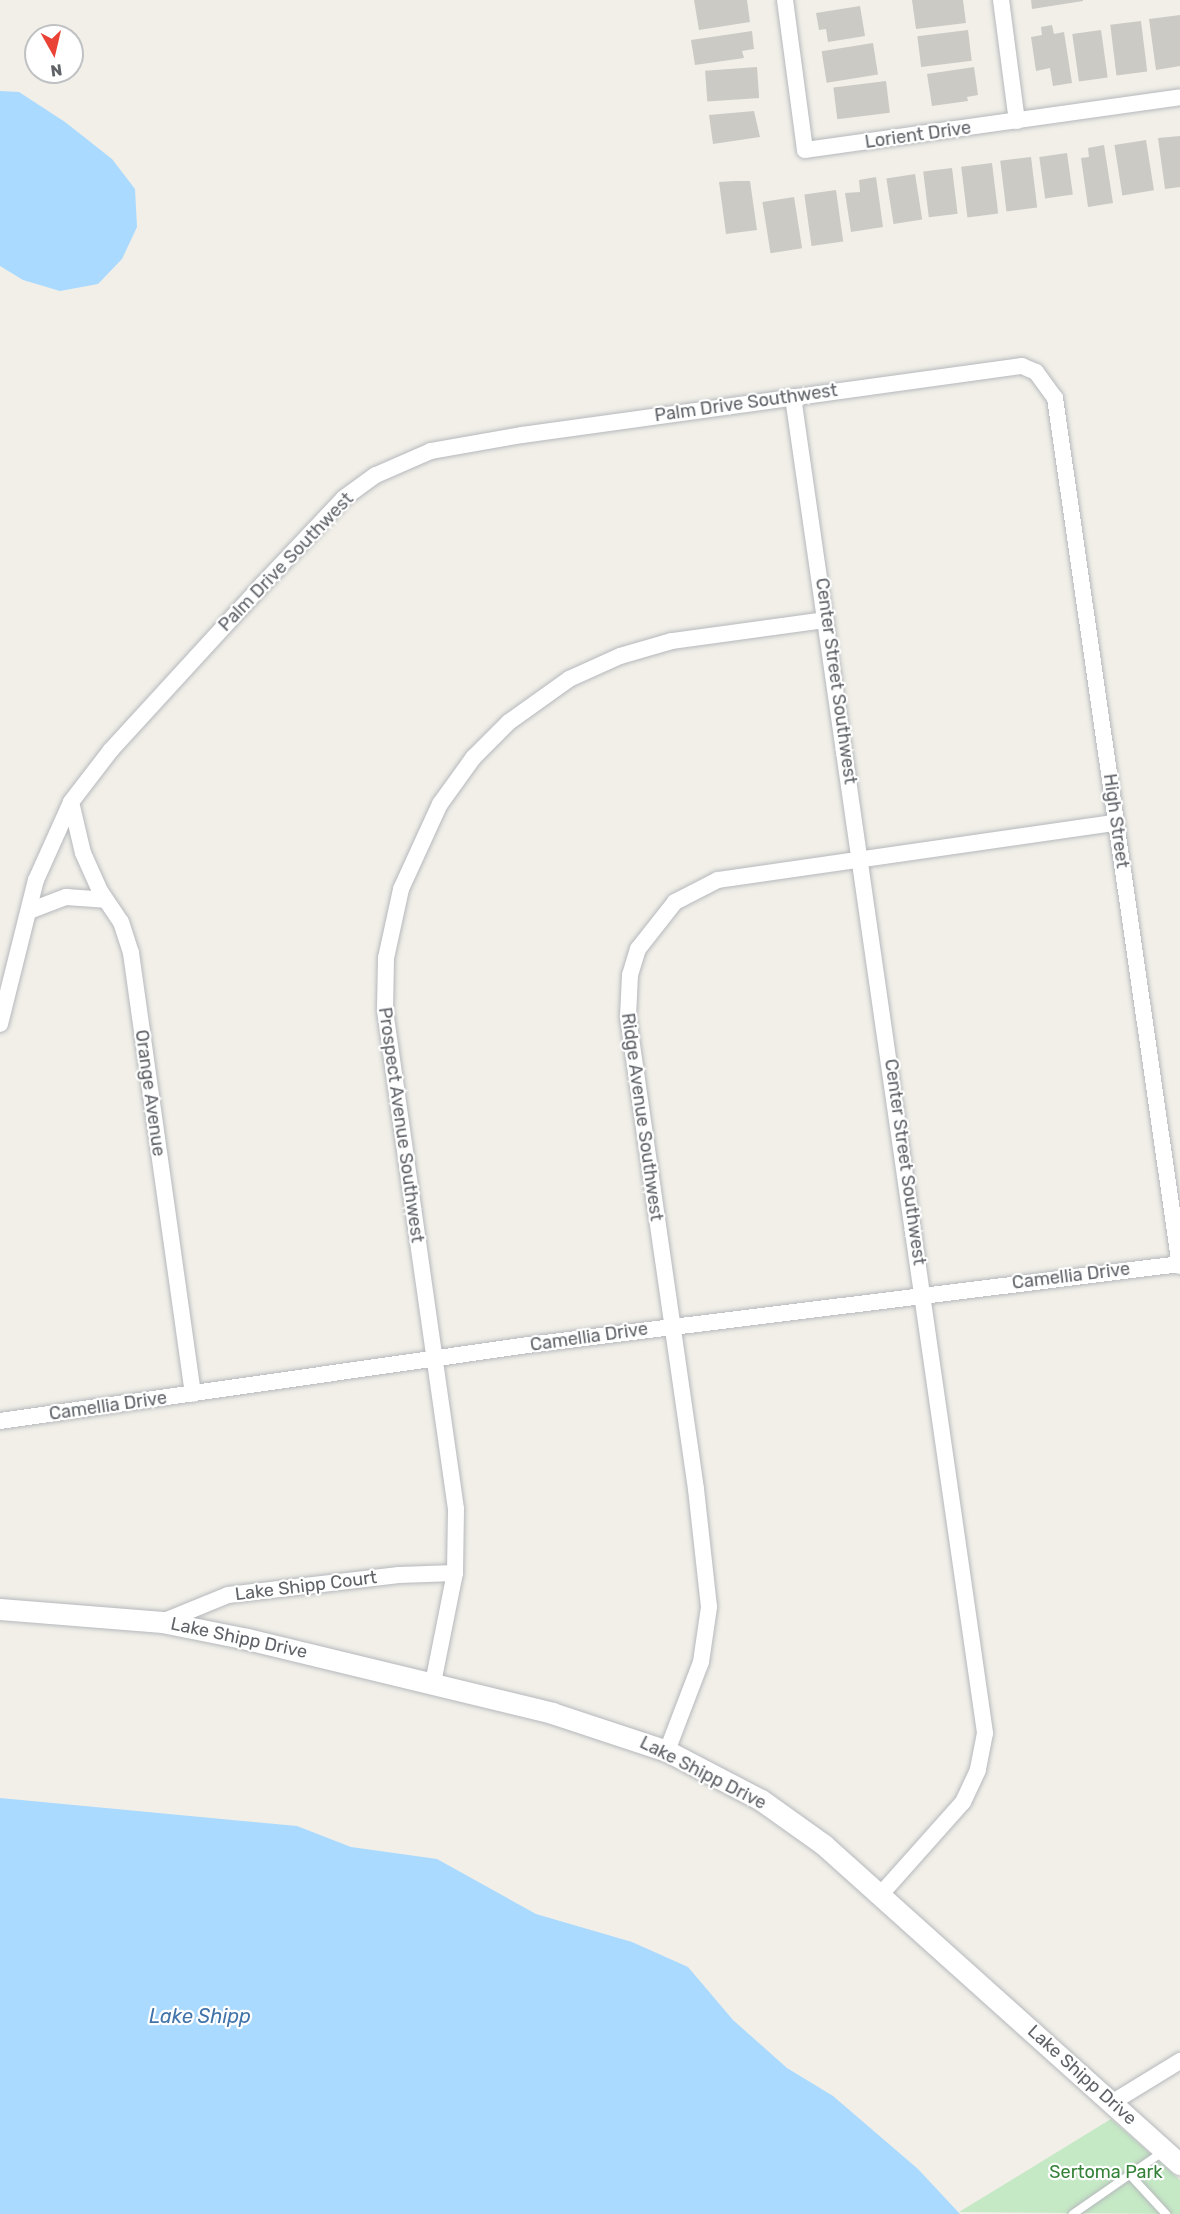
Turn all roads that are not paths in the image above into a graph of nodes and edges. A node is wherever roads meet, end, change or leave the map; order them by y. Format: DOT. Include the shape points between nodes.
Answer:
graph roads {
  1 [pos="785,0"];
  2 [pos="1001,0"];
  3 [pos="1180,96"];
  4 [pos="1017,121"];
  5 [pos="1044,380"];
  6 [pos="793,397"];
  7 [pos="826,620"];
  8 [pos="71,802"];
  9 [pos="1116,823"];
  10 [pos="860,858"];
  11 [pos="105,900"];
  12 [pos="29,911"];
  13 [pos="0,1024"];
  14 [pos="1180,1264"];
  15 [pos="923,1295"];
  16 [pos="671,1326"];
  17 [pos="433,1359"];
  18 [pos="193,1394"];
  19 [pos="0,1421"];
  20 [pos="454,1573"];
  21 [pos="0,1609"];
  22 [pos="162,1622"];
  23 [pos="433,1683"];
  24 [pos="667,1751"];
  25 [pos="881,1894"];
  26 [pos="1180,2061"];
  27 [pos="1113,2102"];
  28 [pos="1172,2157"];
  29 [pos="1131,2176"];
  30 [pos="1073,2214"];
  31 [pos="1166,2214"];
  1 -- 4 [label="street, Lorient Drive" via="806,150"];
  2 -- 4 [label="street"];
  3 -- 4 [label="street, Lorient Drive"];
  5 -- 6 [label="street, Palm Drive Southwest" via="1029,369 1008,366"];
  5 -- 9 [label="street, High Street" via="1055,398"];
  6 -- 7 [label="street, Center Street Southwest"];
  6 -- 8 [label="street, Palm Drive Southwest" via="431,451 376,475 344,498 254,593 134,724"];
  7 -- 10 [label="street, Center Street Southwest"];
  7 -- 17 [label="street, Prospect Avenue Southwest" via="672,641 620,656 569,679 489,740 440,804 418,844 391,928 384,1010"];
  8 -- 11 [label="street, Orange Avenue" via="83,853"];
  8 -- 12 [label="street, Palm Drive Southwest" via="46,851"];
  9 -- 10 [label="street, Ridge Avenue Southwest"];
  9 -- 14 [label="street, High Street"];
  10 -- 15 [label="street, Center Street Southwest"];
  10 -- 16 [label="street, Ridge Avenue Southwest" via="705,884 675,902 638,949 630,975 628,1017"];
  11 -- 12 [label="street" via="66,897"];
  11 -- 18 [label="street, Orange Avenue" via="121,922 131,953"];
  12 -- 13 [label="street, Palm Drive Southwest"];
  14 -- 15 [label="street, Camellia Drive"];
  15 -- 16 [label="street, Camellia Drive"];
  15 -- 25 [label="street, Center Street Southwest" via="984,1733 978,1770 963,1802"];
  16 -- 17 [label="street, Camellia Drive"];
  16 -- 24 [label="street, Ridge Avenue Southwest" via="709,1607 701,1662"];
  17 -- 18 [label="street, Camellia Drive"];
  17 -- 20 [label="street, Prospect Avenue Southwest" via="456,1509"];
  18 -- 19 [label="street, Camellia Drive"];
  20 -- 22 [label="street, Lake Shipp Court" via="387,1576 228,1595"];
  20 -- 23 [label="street, Prospect Avenue Southwest"];
  21 -- 22 [label="street, Lake Shipp Drive"];
  22 -- 23 [label="street, Lake Shipp Drive"];
  23 -- 24 [label="street, Lake Shipp Drive" via="608,1728"];
  24 -- 25 [label="street, Lake Shipp Drive" via="760,1800 824,1845"];
  25 -- 27 [label="street, Lake Shipp Drive"];
  26 -- 27 [label="street"];
  27 -- 28 [label="street, Lake Shipp Drive"];
  28 -- 29 [label="lane"];
  29 -- 30 [label="lane"];
  29 -- 31 [label="lane"];
}
